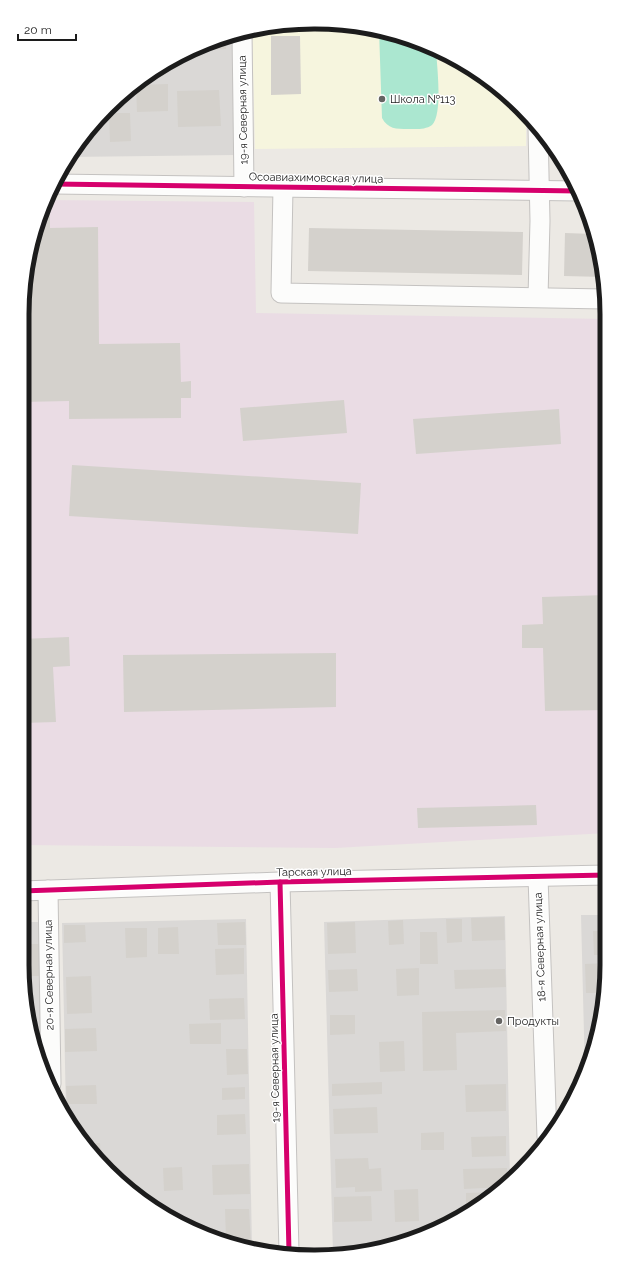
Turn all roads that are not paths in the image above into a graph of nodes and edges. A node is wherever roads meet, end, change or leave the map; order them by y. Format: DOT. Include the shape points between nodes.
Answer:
graph roads {
  1 [pos="242,39"];
  2 [pos="538,137"];
  3 [pos="60,184"];
  4 [pos="244,187"];
  5 [pos="283,188"];
  6 [pos="539,190"];
  7 [pos="572,191"];
  8 [pos="538,298"];
  9 [pos="599,299"];
  10 [pos="600,875"];
  11 [pos="538,877"];
  12 [pos="280,882"];
  13 [pos="48,890"];
  14 [pos="29,891"];
  15 [pos="51,1074"];
  16 [pos="547,1130"];
  17 [pos="289,1249"];
  1 -- 4 [label="street, 19-я Северная улица"];
  2 -- 6 [label="street"];
  3 -- 4 [label="street, Осоавиахимовская улица"];
  4 -- 5 [label="street, Осоавиахимовская улица"];
  5 -- 6 [label="street, Осоавиахимовская улица"];
  5 -- 8 [label="street" via="281,292"];
  6 -- 7 [label="street, Осоавиахимовская улица"];
  6 -- 8 [label="street"];
  8 -- 9 [label="street"];
  10 -- 11 [label="street, Тарская улица"];
  11 -- 12 [label="street, Тарская улица"];
  11 -- 16 [label="street, 18-я Северная улица"];
  12 -- 13 [label="street, Тарская улица"];
  12 -- 17 [label="street, 19-я Северная улица"];
  13 -- 14 [label="street, Тарская улица"];
  13 -- 15 [label="street, 20-я Северная улица"];
}
